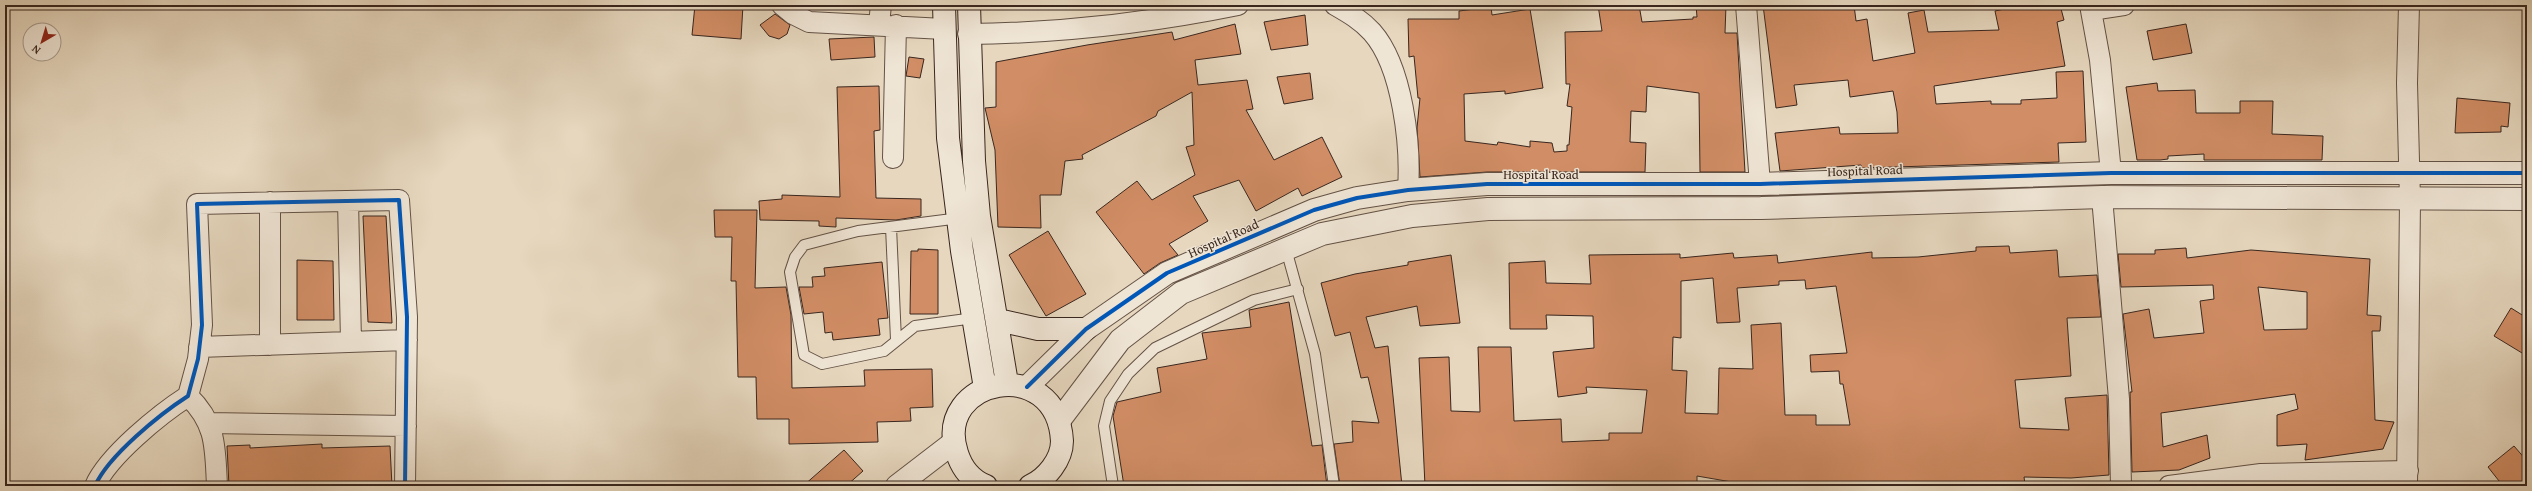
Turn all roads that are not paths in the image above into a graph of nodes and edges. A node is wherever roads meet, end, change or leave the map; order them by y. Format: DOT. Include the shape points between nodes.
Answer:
graph roads {
  1 [pos="782,5"];
  2 [pos="881,5"];
  3 [pos="944,5"];
  4 [pos="968,5"];
  5 [pos="1238,5"];
  6 [pos="1335,5"];
  7 [pos="1746,5"];
  8 [pos="2124,5"];
  9 [pos="2409,5"];
  10 [pos="2091,8"];
  11 [pos="887,25"];
  12 [pos="944,29"];
  13 [pos="968,34"];
  14 [pos="893,158"];
  15 [pos="2111,173"];
  16 [pos="2409,173"];
  17 [pos="2527,174"];
  18 [pos="1760,184"];
  19 [pos="1408,190"];
  20 [pos="2107,197"];
  21 [pos="2527,199"];
  22 [pos="2410,200"];
  23 [pos="348,201"];
  24 [pos="270,202"];
  25 [pos="979,216"];
  26 [pos="958,219"];
  27 [pos="890,227"];
  28 [pos="1286,249"];
  29 [pos="1298,289"];
  30 [pos="974,318"];
  31 [pos="998,320"];
  32 [pos="1086,329"];
  33 [pos="407,340"];
  34 [pos="896,340"];
  35 [pos="350,342"];
  36 [pos="270,345"];
  37 [pos="199,347"];
  38 [pos="1017,385"];
  39 [pos="985,388"];
  40 [pos="188,396"];
  41 [pos="1059,421"];
  42 [pos="208,422"];
  43 [pos="406,426"];
  44 [pos="954,443"];
  45 [pos="2407,478"];
  46 [pos="976,484"];
  47 [pos="1036,485"];
  48 [pos="95,486"];
  49 [pos="217,486"];
  50 [pos="405,486"];
  51 [pos="897,486"];
  52 [pos="1113,486"];
  53 [pos="1334,486"];
  54 [pos="2121,486"];
  55 [pos="2170,486"];
  1 -- 11 [label="street" via="809,22"];
  2 -- 11 [label="street"];
  3 -- 12 [label="street"];
  4 -- 13 [label="street"];
  5 -- 13 [label="street" via="1156,19 1035,33"];
  6 -- 19 [label="street" via="1355,16 1373,33 1388,59 1402,104 1407,132"];
  7 -- 18 [label="street"];
  8 -- 10 [label="street"];
  9 -- 16 [label="street"];
  10 -- 15 [label="street" via="2100,60"];
  11 -- 12 [label="street"];
  11 -- 14 [label="street"];
  12 -- 26 [label="street" via="948,138"];
  13 -- 25 [label="street"];
  15 -- 16 [label="street, Hospital Road"];
  15 -- 18 [label="street, Hospital Road"];
  16 -- 17 [label="street, Hospital Road"];
  16 -- 22 [label="street"];
  18 -- 19 [label="street, Hospital Road" via="1487,184"];
  19 -- 32 [label="street, Hospital Road" via="1357,198 1314,210 1276,225 1167,273"];
  20 -- 22 [label="street"];
  20 -- 28 [label="street" via="1761,208 1488,209 1412,216 1322,234"];
  20 -- 54 [label="street" via="2119,399"];
  21 -- 22 [label="street"];
  22 -- 45 [label="street"];
  23 -- 24 [label="street"];
  23 -- 33 [label="street" via="399,200 408,317"];
  23 -- 35 [label="street"];
  24 -- 36 [label="street"];
  24 -- 37 [label="street" via="197,204 202,325"];
  25 -- 26 [label="lane"];
  25 -- 31 [label="street"];
  26 -- 27 [label="lane"];
  26 -- 30 [label="street"];
  27 -- 34 [label="lane"];
  27 -- 34 [label="lane" via="858,231 804,245 795,257 790,272 804,355 813,362 831,364 884,351"];
  28 -- 29 [label="lane"];
  28 -- 41 [label="street" via="1175,297 1120,340"];
  29 -- 52 [label="lane" via="1254,300 1155,348 1128,374 1110,401 1104,426"];
  29 -- 53 [label="lane" via="1315,354"];
  30 -- 34 [label="lane" via="915,326"];
  30 -- 39 [label="street"];
  31 -- 32 [label="street" via="1038,329"];
  31 -- 38 [label="street"];
  32 -- 38 [label="street, Hospital Road"];
  33 -- 35 [label="street"];
  33 -- 43 [label="street"];
  35 -- 36 [label="street"];
  36 -- 37 [label="street"];
  37 -- 40 [label="street"];
  38 -- 39 [label="street"];
  38 -- 41 [label="street" via="1048,401"];
  39 -- 44 [label="street" via="967,401 956,421"];
  40 -- 42 [label="street" via="202,410"];
  40 -- 48 [label="street" via="162,412 101,472"];
  41 -- 47 [label="street" via="1062,443 1055,465"];
  42 -- 43 [label="street"];
  42 -- 49 [label="street" via="215,447"];
  43 -- 50 [label="street"];
  44 -- 46 [label="street" via="960,465"];
  44 -- 51 [label="street"];
  45 -- 55 [label="street" via="2261,474"];
}
